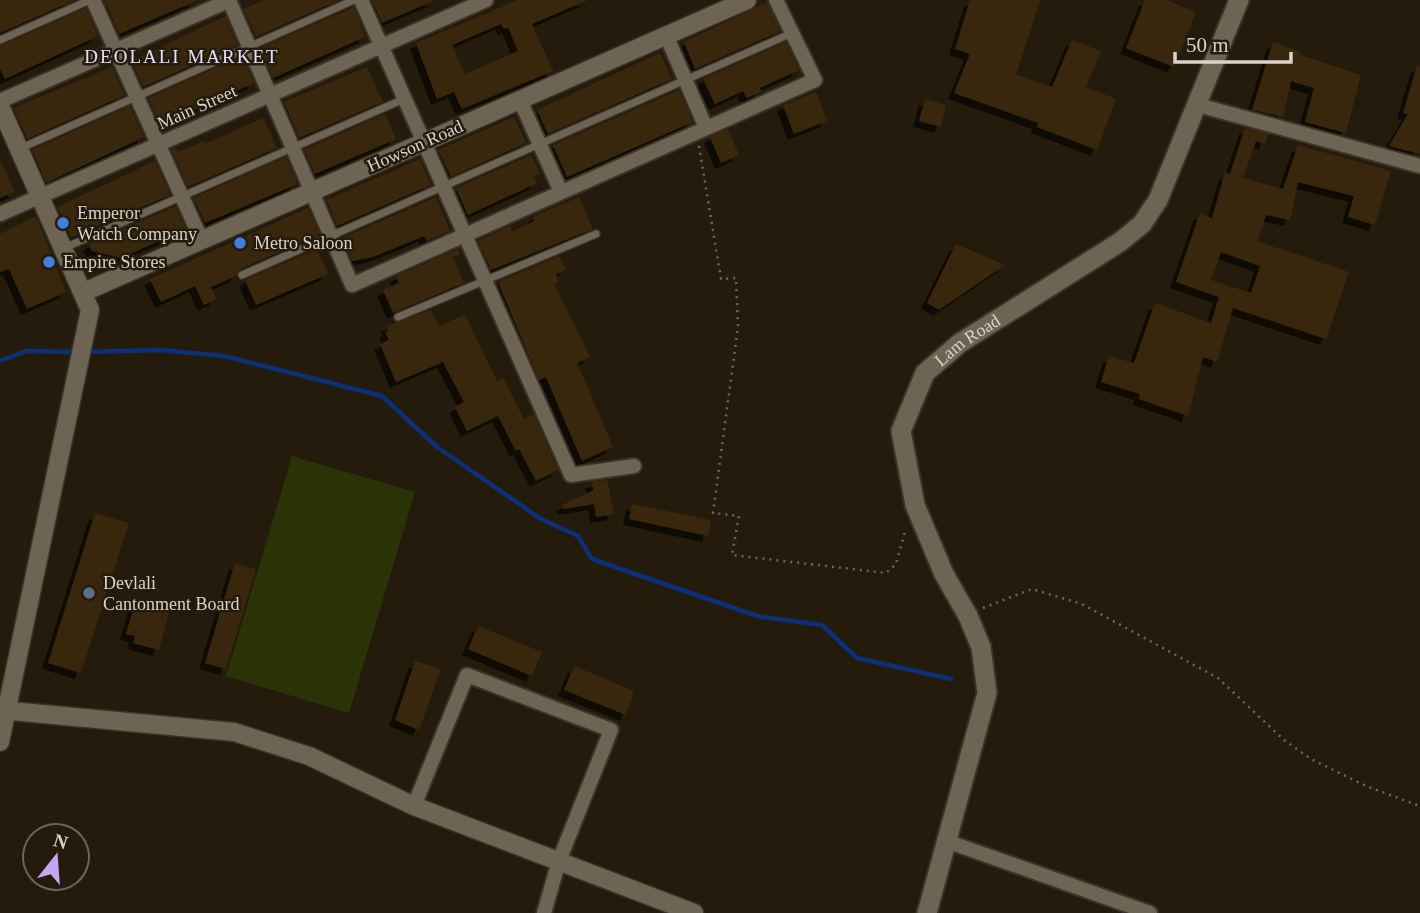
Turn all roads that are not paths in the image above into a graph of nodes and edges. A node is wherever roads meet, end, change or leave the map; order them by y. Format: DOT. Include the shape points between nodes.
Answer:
graph roads {
  1 [pos="92,0"];
  2 [pos="229,0"];
  3 [pos="354,0"];
  4 [pos="361,0"];
  5 [pos="485,0"];
  6 [pos="747,0"];
  7 [pos="776,0"];
  8 [pos="1239,0"];
  9 [pos="462,5"];
  10 [pos="723,5"];
  11 [pos="792,33"];
  12 [pos="666,36"];
  13 [pos="0,40"];
  14 [pos="381,46"];
  15 [pos="249,47"];
  16 [pos="116,50"];
  17 [pos="685,80"];
  18 [pos="270,95"];
  19 [pos="136,97"];
  20 [pos="404,99"];
  21 [pos="520,100"];
  22 [pos="0,103"];
  23 [pos="1198,105"];
  24 [pos="701,130"];
  25 [pos="423,142"];
  26 [pos="540,144"];
  27 [pos="158,145"];
  28 [pos="292,146"];
  29 [pos="19,149"];
  30 [pos="1420,166"];
  31 [pos="444,186"];
  32 [pos="312,191"];
  33 [pos="561,192"];
  34 [pos="181,194"];
  35 [pos="39,197"];
  36 [pos="0,214"];
  37 [pos="596,234"];
  38 [pos="464,235"];
  39 [pos="331,236"];
  40 [pos="202,242"];
  41 [pos="63,248"];
  42 [pos="242,275"];
  43 [pos="484,280"];
  44 [pos="84,292"];
  45 [pos="398,317"];
  46 [pos="634,466"];
  47 [pos="4,710"];
  48 [pos="0,742"];
  49 [pos="414,806"];
  50 [pos="949,842"];
  51 [pos="559,861"];
  52 [pos="544,913"];
  53 [pos="694,913"];
  54 [pos="927,913"];
  55 [pos="1150,913"];
  1 -- 13 [label="lane"];
  1 -- 16 [label="street"];
  2 -- 15 [label="street"];
  2 -- 16 [label="street"];
  3 -- 15 [label="lane"];
  4 -- 14 [label="street"];
  5 -- 9 [label="street, Main Street"];
  6 -- 10 [label="street, Howson Road"];
  7 -- 11 [label="street"];
  8 -- 23 [label="main road, Lam Road"];
  9 -- 14 [label="street, Main Street"];
  10 -- 12 [label="street, Howson Road"];
  11 -- 17 [label="lane"];
  11 -- 24 [label="street" via="815,79"];
  12 -- 17 [label="street"];
  12 -- 21 [label="street, Howson Road"];
  14 -- 18 [label="street, Main Street"];
  14 -- 20 [label="street"];
  15 -- 18 [label="street"];
  15 -- 19 [label="lane"];
  16 -- 19 [label="street"];
  16 -- 22 [label="street"];
  17 -- 24 [label="street"];
  17 -- 26 [label="lane"];
  18 -- 27 [label="street, Main Street"];
  18 -- 28 [label="street"];
  19 -- 27 [label="street"];
  19 -- 29 [label="lane"];
  20 -- 25 [label="street"];
  20 -- 28 [label="lane"];
  21 -- 25 [label="street, Howson Road"];
  21 -- 26 [label="street"];
  22 -- 29 [label="street"];
  23 -- 30 [label="street"];
  23 -- 50 [label="main road, Lam Road" via="1158,200 1142,224 960,343 925,373 901,431 917,510 981,647 987,693"];
  24 -- 33 [label="street"];
  25 -- 31 [label="street"];
  25 -- 32 [label="street, Howson Road"];
  26 -- 31 [label="lane"];
  26 -- 33 [label="street"];
  27 -- 34 [label="street"];
  27 -- 35 [label="street, Main Street"];
  28 -- 32 [label="street"];
  28 -- 34 [label="lane"];
  29 -- 35 [label="street"];
  31 -- 38 [label="street"];
  31 -- 39 [label="lane"];
  32 -- 39 [label="street"];
  32 -- 40 [label="street, Howson Road"];
  33 -- 38 [label="street"];
  34 -- 40 [label="street"];
  34 -- 41 [label="lane"];
  35 -- 36 [label="street, Main Street"];
  35 -- 41 [label="street"];
  37 -- 43 [label="lane"];
  38 -- 39 [label="street" via="352,285"];
  38 -- 43 [label="street"];
  39 -- 42 [label="lane"];
  40 -- 44 [label="street, Howson Road"];
  41 -- 44 [label="street"];
  43 -- 45 [label="lane"];
  43 -- 46 [label="street" via="570,475"];
  44 -- 47 [label="street" via="90,310"];
  47 -- 48 [label="street"];
  47 -- 49 [label="street" via="234,732 309,756"];
  49 -- 51 [label="street"];
  49 -- 51 [label="street" via="467,675 491,684 611,730"];
  50 -- 54 [label="main road, Lam Road"];
  50 -- 55 [label="street"];
  51 -- 52 [label="street"];
  51 -- 53 [label="street"];
}
